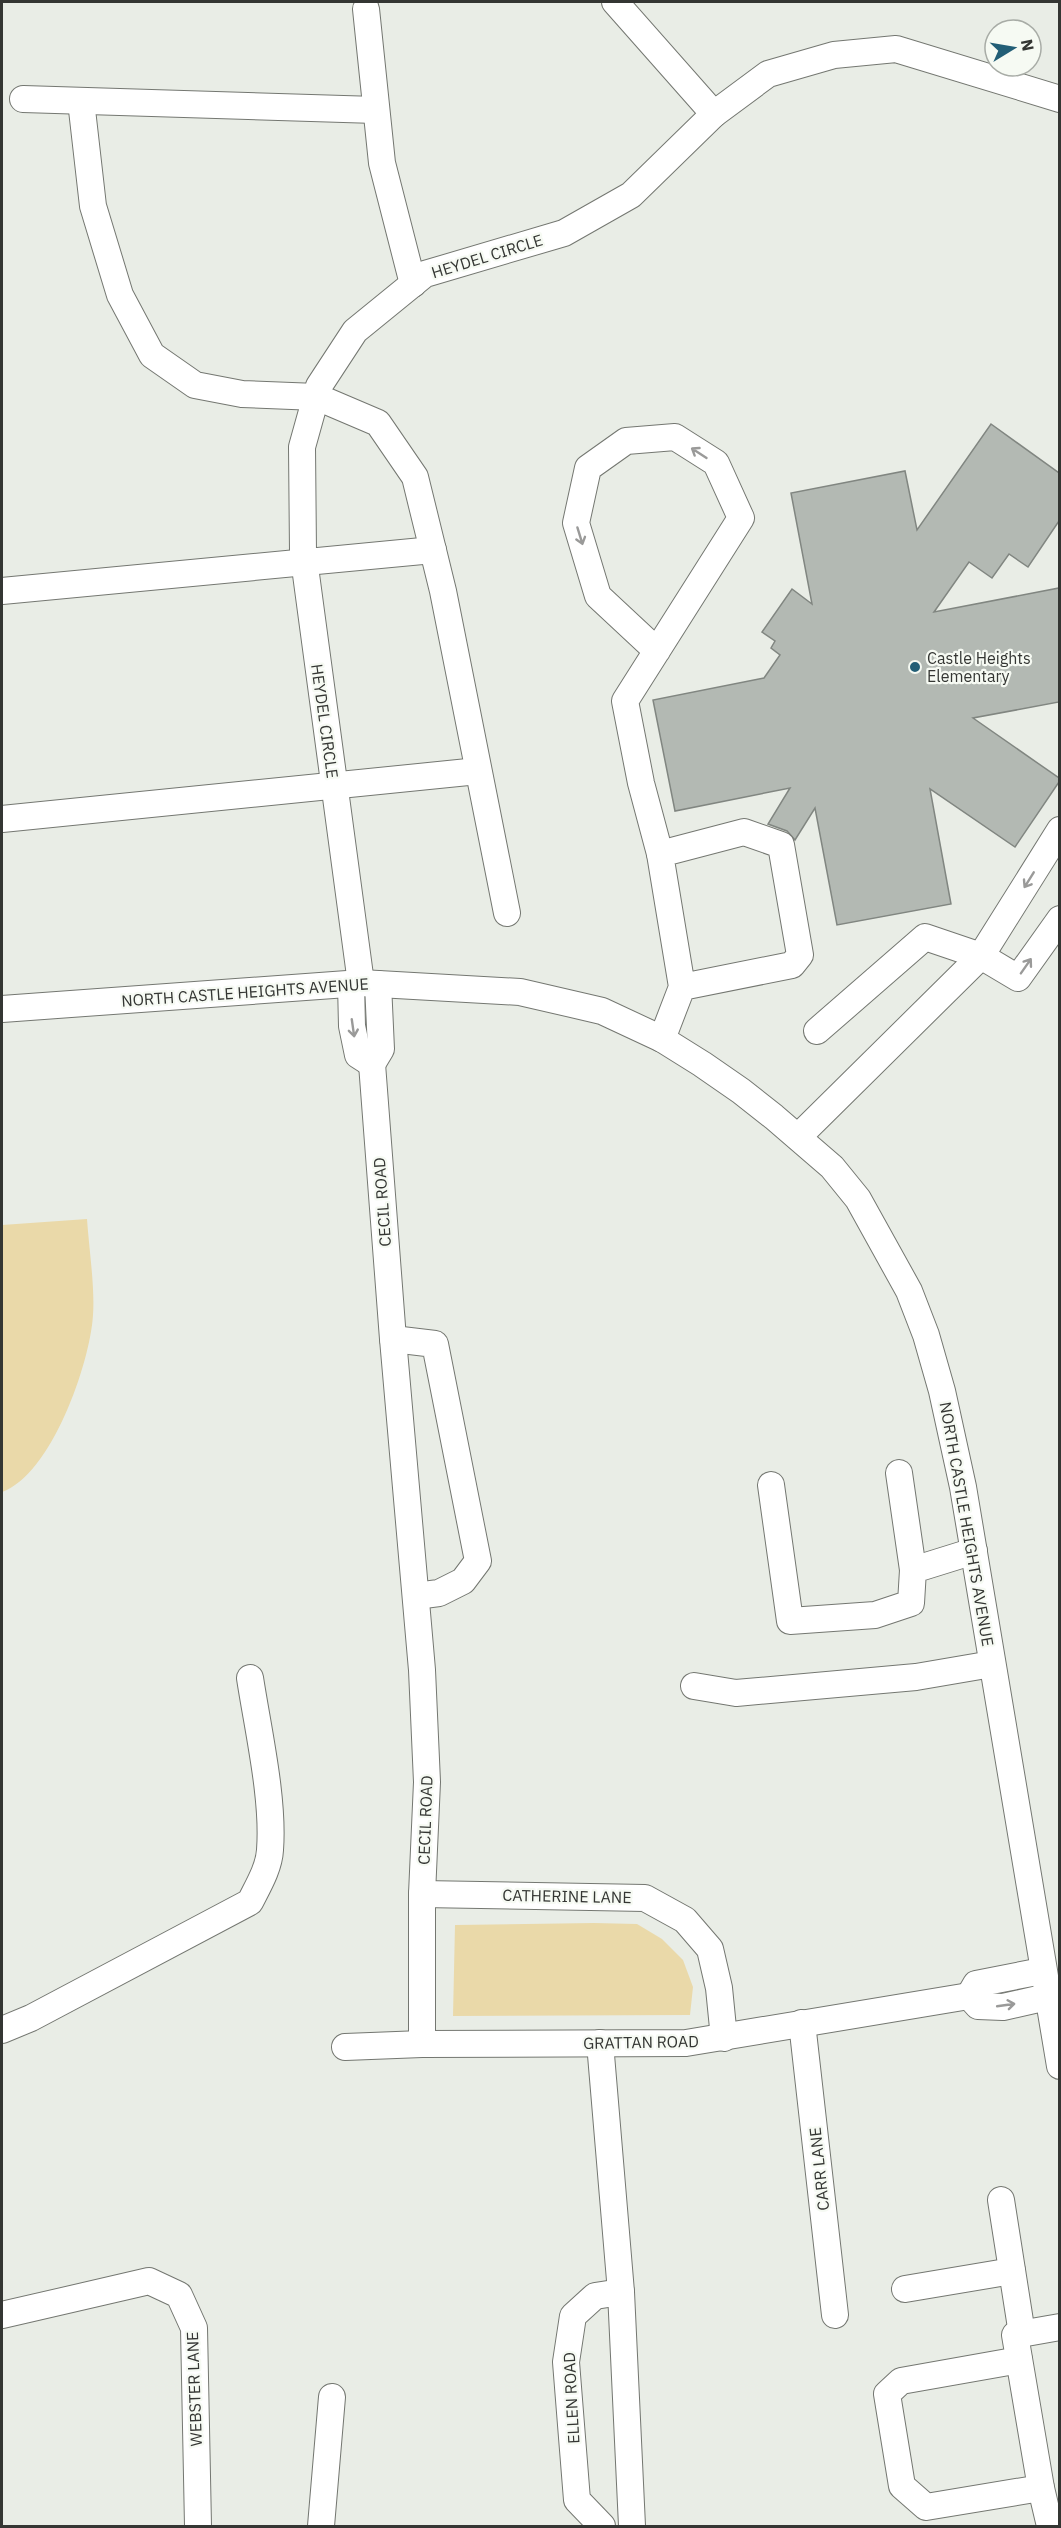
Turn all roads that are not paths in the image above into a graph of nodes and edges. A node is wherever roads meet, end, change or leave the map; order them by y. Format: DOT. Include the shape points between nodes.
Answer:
graph roads {
  1 [pos="615,2"];
  2 [pos="366,9"];
  3 [pos="23,99"];
  4 [pos="1059,99"];
  5 [pos="81,101"];
  6 [pos="376,110"];
  7 [pos="714,114"];
  8 [pos="413,284"];
  9 [pos="316,397"];
  10 [pos="433,550"];
  11 [pos="304,562"];
  12 [pos="2,591"];
  13 [pos="657,651"];
  14 [pos="478,771"];
  15 [pos="334,787"];
  16 [pos="2,819"];
  17 [pos="1059,830"];
  18 [pos="660,854"];
  19 [pos="507,913"];
  20 [pos="1059,919"];
  21 [pos="981,956"];
  22 [pos="363,984"];
  23 [pos="682,987"];
  24 [pos="2,1009"];
  25 [pos="817,1031"];
  26 [pos="662,1040"];
  27 [pos="372,1064"];
  28 [pos="798,1137"];
  29 [pos="393,1339"];
  30 [pos="898,1473"];
  31 [pos="771,1485"];
  32 [pos="974,1551"];
  33 [pos="913,1570"];
  34 [pos="416,1596"];
  35 [pos="992,1664"];
  36 [pos="250,1678"];
  37 [pos="694,1686"];
  38 [pos="422,1894"];
  39 [pos="1042,1971"];
  40 [pos="969,1996"];
  41 [pos="1047,1997"];
  42 [pos="802,2023"];
  43 [pos="2,2030"];
  44 [pos="724,2038"];
  45 [pos="600,2043"];
  46 [pos="422,2044"];
  47 [pos="345,2047"];
  48 [pos="1059,2066"];
  49 [pos="1001,2200"];
  50 [pos="1012,2271"];
  51 [pos="905,2289"];
  52 [pos="621,2292"];
  53 [pos="2,2314"];
  54 [pos="835,2315"];
  55 [pos="1059,2327"];
  56 [pos="1022,2334"];
  57 [pos="1019,2360"];
  58 [pos="332,2397"];
  59 [pos="1041,2488"];
  60 [pos="198,2526"];
  61 [pos="321,2526"];
  62 [pos="602,2526"];
  63 [pos="632,2526"];
  64 [pos="1050,2526"];
  1 -- 7 [label="street"];
  2 -- 6 [label="street"];
  3 -- 5 [label="street"];
  4 -- 7 [label="street, HEYDEL CIRCLE" via="896,49 834,55 768,74"];
  5 -- 6 [label="street"];
  5 -- 9 [label="street" via="93,206 120,295 152,355 195,386 242,394"];
  6 -- 8 [label="street" via="381,163"];
  7 -- 8 [label="street, HEYDEL CIRCLE" via="631,195 564,233 425,274"];
  8 -- 9 [label="street, HEYDEL CIRCLE" via="355,331"];
  9 -- 10 [label="street" via="378,423 415,477"];
  9 -- 11 [label="street, HEYDEL CIRCLE" via="302,447"];
  10 -- 11 [label="street"];
  10 -- 14 [label="street"];
  11 -- 12 [label="street"];
  11 -- 15 [label="street, HEYDEL CIRCLE"];
  13 -- 13 [label="street, one-way" via="741,518 716,463 675,437 626,441 588,468 576,524 598,596"];
  13 -- 18 [label="street" via="625,701"];
  14 -- 15 [label="street"];
  14 -- 19 [label="street"];
  15 -- 16 [label="street"];
  15 -- 22 [label="street, HEYDEL CIRCLE"];
  17 -- 21 [label="street, one-way"];
  18 -- 23 [label="street"];
  18 -- 23 [label="street" via="744,832 781,846 800,955 792,965"];
  21 -- 20 [label="street, one-way" via="1018,978"];
  21 -- 25 [label="street" via="925,937"];
  21 -- 28 [label="street"];
  22 -- 24 [label="street, NORTH CASTLE HEIGHTS AVENUE"];
  22 -- 26 [label="street, NORTH CASTLE HEIGHTS AVENUE" via="520,992 602,1011"];
  22 -- 27 [label="street, HEYDEL CIRCLE" via="381,1049"];
  23 -- 26 [label="street"];
  26 -- 28 [label="street, NORTH CASTLE HEIGHTS AVENUE" via="702,1064"];
  27 -- 29 [label="street, CECIL ROAD"];
  28 -- 32 [label="street, NORTH CASTLE HEIGHTS AVENUE" via="832,1167 858,1198 909,1290 942,1391"];
  29 -- 34 [label="street, CECIL ROAD"];
  29 -- 34 [label="street" via="435,1344 478,1561 463,1581 439,1593"];
  30 -- 33 [label="street"];
  31 -- 33 [label="street" via="790,1621 875,1615 911,1603"];
  32 -- 33 [label="street"];
  32 -- 35 [label="street, NORTH CASTLE HEIGHTS AVENUE"];
  34 -- 38 [label="street, CECIL ROAD" via="427,1782"];
  35 -- 37 [label="street" via="916,1677 736,1693"];
  35 -- 39 [label="street, NORTH CASTLE HEIGHTS AVENUE"];
  36 -- 43 [label="street" via="269,1808 270,1852 250,1902"];
  38 -- 44 [label="street, CATHERINE LANE" via="645,1898 685,1920 710,1949"];
  38 -- 46 [label="street, CECIL ROAD"];
  39 -- 40 [label="street" via="976,1984"];
  39 -- 41 [label="street, NORTH CASTLE HEIGHTS AVENUE"];
  40 -- 41 [label="street, one-way" via="978,2006 1003,2007"];
  40 -- 42 [label="street, GRATTAN ROAD"];
  41 -- 48 [label="street, NORTH CASTLE HEIGHTS AVENUE"];
  42 -- 44 [label="street, GRATTAN ROAD"];
  42 -- 54 [label="street, CARR LANE"];
  44 -- 45 [label="street, GRATTAN ROAD" via="686,2043"];
  45 -- 46 [label="street, GRATTAN ROAD"];
  45 -- 52 [label="street"];
  46 -- 47 [label="street, GRATTAN ROAD"];
  49 -- 50 [label="street"];
  50 -- 51 [label="street"];
  50 -- 56 [label="street"];
  52 -- 62 [label="street, ELLEN ROAD" via="595,2296 573,2316 566,2362 577,2500"];
  52 -- 63 [label="street"];
  53 -- 60 [label="street, WEBSTER LANE" via="149,2281 179,2295 194,2328"];
  55 -- 56 [label="street"];
  56 -- 57 [label="street" via="1015,2335"];
  57 -- 59 [label="street"];
  57 -- 59 [label="street" via="901,2381 887,2394 902,2486 926,2507"];
  58 -- 61 [label="street"];
  59 -- 64 [label="street"];
}
